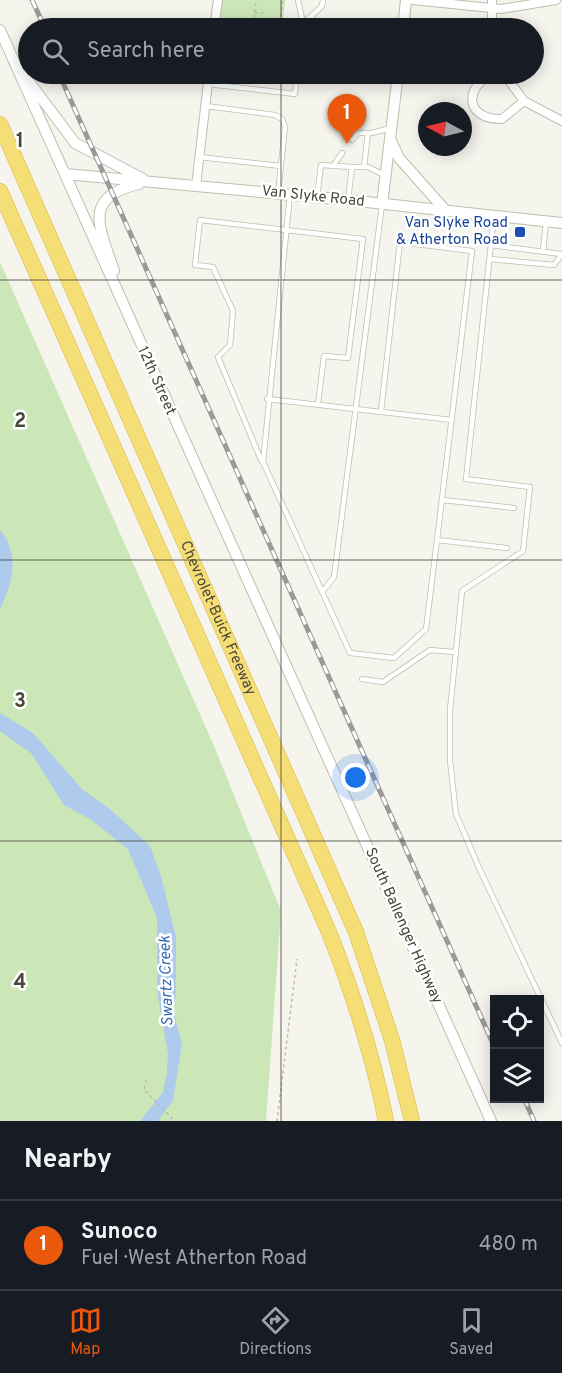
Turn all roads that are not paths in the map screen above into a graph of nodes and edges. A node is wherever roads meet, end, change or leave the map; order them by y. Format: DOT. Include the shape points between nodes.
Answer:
graph roads {
  1 [pos="218,0"];
  2 [pos="298,0"];
  3 [pos="323,0"];
  4 [pos="406,0"];
  5 [pos="412,0"];
  6 [pos="556,0"];
  7 [pos="491,5"];
  8 [pos="215,18"];
  9 [pos="302,18"];
  10 [pos="311,18"];
  11 [pos="404,18"];
  12 [pos="0,30"];
  13 [pos="16,65"];
  14 [pos="18,68"];
  15 [pos="18,69"];
  16 [pos="25,84"];
  17 [pos="30,84"];
  18 [pos="208,84"];
  19 [pos="296,84"];
  20 [pos="397,84"];
  21 [pos="478,84"];
  22 [pos="511,84"];
  23 [pos="524,101"];
  24 [pos="205,106"];
  25 [pos="562,121"];
  26 [pos="0,124"];
  27 [pos="368,133"];
  28 [pos="390,134"];
  29 [pos="352,140"];
  30 [pos="342,153"];
  31 [pos="199,157"];
  32 [pos="281,166"];
  33 [pos="333,166"];
  34 [pos="352,167"];
  35 [pos="364,167"];
  36 [pos="65,174"];
  37 [pos="385,175"];
  38 [pos="148,181"];
  39 [pos="196,186"];
  40 [pos="0,191"];
  41 [pos="278,194"];
  42 [pos="290,195"];
  43 [pos="317,197"];
  44 [pos="348,200"];
  45 [pos="382,204"];
  46 [pos="447,211"];
  47 [pos="494,216"];
  48 [pos="546,222"];
  49 [pos="562,223"];
  50 [pos="286,230"];
  51 [pos="491,245"];
  52 [pos="543,251"];
  53 [pos="562,254"];
  54 [pos="490,259"];
  55 [pos="132,328"];
  56 [pos="267,399"];
  57 [pos="318,404"];
  58 [pos="356,409"];
  59 [pos="381,411"];
  60 [pos="452,420"];
  61 [pos="262,462"];
  62 [pos="443,500"];
  63 [pos="514,508"];
  64 [pos="437,540"];
  65 [pos="507,548"];
  66 [pos="323,591"];
  67 [pos="454,652"];
  68 [pos="362,679"];
  69 [pos="315,731"];
  70 [pos="562,1043"];
  71 [pos="386,1121"];
  72 [pos="412,1121"];
  73 [pos="491,1121"];
  1 -- 8 [label="street"];
  2 -- 9 [label="lane"];
  3 -- 10 [label="lane"];
  4 -- 11 [label="street"];
  5 -- 7 [label="street"];
  6 -- 7 [label="street"];
  12 -- 13 [label="street, 12th Street"];
  13 -- 14 [label="street"];
  13 -- 15 [label="street, 12th Street"];
  16 -- 36 [label="street, 12th Street"];
  17 -- 38 [label="street" via="75,143"];
  18 -- 19 [label="lane" via="295,94"];
  18 -- 24 [label="street"];
  20 -- 28 [label="street"];
  21 -- 23 [label="street" via="471,100 486,117 501,118"];
  22 -- 23 [label="street"];
  23 -- 25 [label="street"];
  24 -- 31 [label="street"];
  24 -- 32 [label="lane" via="282,119 285,127"];
  26 -- 72 [label="highway, Chevrolet-Buick Freeway" via="352,921 392,1040"];
  27 -- 28 [label="lane"];
  27 -- 29 [label="lane" via="358,133"];
  27 -- 35 [label="lane"];
  28 -- 37 [label="street"];
  28 -- 46 [label="street" via="399,158"];
  30 -- 33 [label="lane"];
  31 -- 32 [label="lane"];
  31 -- 39 [label="street"];
  32 -- 41 [label="lane"];
  33 -- 34 [label="lane"];
  33 -- 43 [label="lane" via="321,165"];
  34 -- 35 [label="lane"];
  34 -- 44 [label="lane"];
  35 -- 37 [label="lane"];
  36 -- 38 [label="street, Van Slyke Road"];
  36 -- 55 [label="street, 12th Street"];
  37 -- 45 [label="street"];
  38 -- 39 [label="street, Van Slyke Road"];
  38 -- 55 [label="street" via="112,192 99,219"];
  39 -- 41 [label="street, Van Slyke Road"];
  40 -- 71 [label="highway, Chevrolet-Buick Freeway" via="329,932 358,1014"];
  41 -- 42 [label="street, Van Slyke Road"];
  42 -- 43 [label="street, Van Slyke Road"];
  42 -- 50 [label="lane"];
  43 -- 44 [label="street, Van Slyke Road"];
  44 -- 45 [label="street, Van Slyke Road"];
  45 -- 46 [label="street, Van Slyke Road"];
  45 -- 58 [label="lane"];
  46 -- 47 [label="street, Van Slyke Road"];
  47 -- 48 [label="street, Van Slyke Road"];
  47 -- 51 [label="lane"];
  48 -- 49 [label="street, Van Slyke Road"];
  48 -- 52 [label="lane"];
  50 -- 56 [label="lane"];
  50 -- 57 [label="lane" via="363,239 348,358 324,356"];
  50 -- 61 [label="lane" via="200,220 196,254 195,265 213,267 233,311 230,345 218,357"];
  51 -- 52 [label="lane"];
  51 -- 54 [label="lane"];
  52 -- 53 [label="lane"];
  53 -- 54 [label="lane" via="554,265"];
  54 -- 67 [label="lane" via="466,478 530,488 523,551 462,591"];
  55 -- 69 [label="street, 12th Street"];
  56 -- 57 [label="lane"];
  56 -- 61 [label="lane"];
  57 -- 58 [label="lane"];
  58 -- 59 [label="lane"];
  58 -- 66 [label="lane" via="334,577"];
  59 -- 60 [label="lane"];
  59 -- 60 [label="lane" via="400,242 472,251"];
  60 -- 62 [label="lane"];
  61 -- 66 [label="lane"];
  62 -- 63 [label="lane"];
  62 -- 64 [label="lane"];
  64 -- 65 [label="lane"];
  64 -- 66 [label="lane" via="426,629 394,658 350,653"];
  67 -- 68 [label="lane" via="430,650 383,682"];
  67 -- 70 [label="lane" via="450,761 456,814"];
  69 -- 73 [label="street, South Ballenger Highway"];
}
